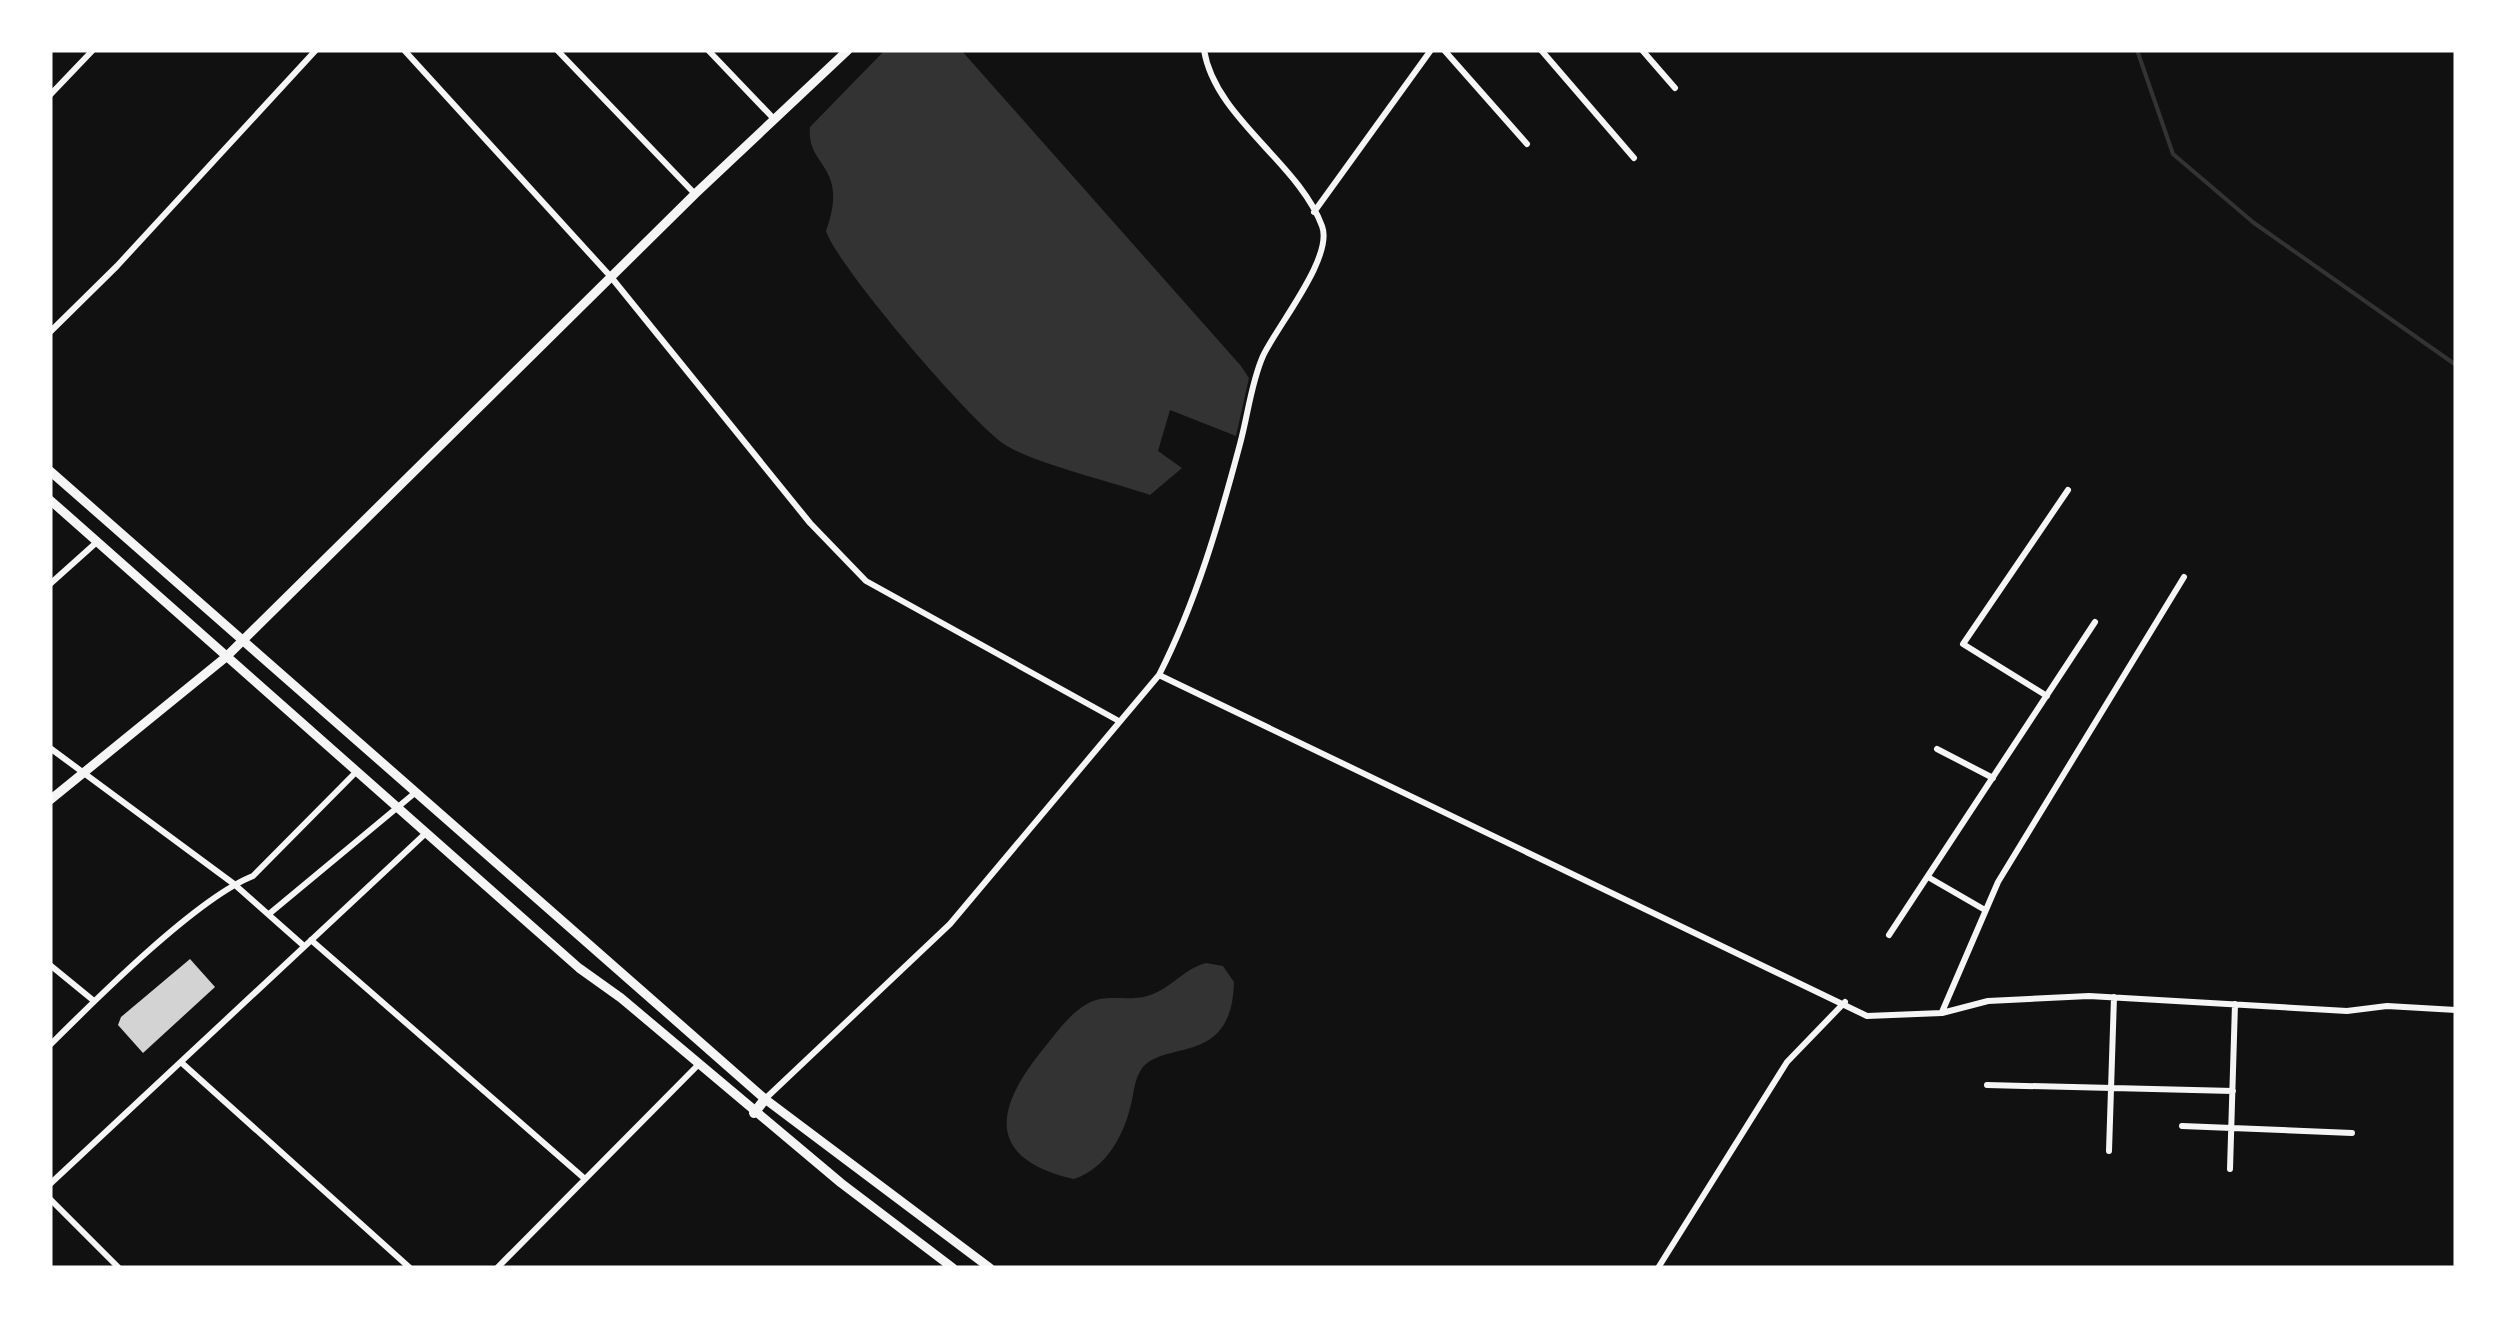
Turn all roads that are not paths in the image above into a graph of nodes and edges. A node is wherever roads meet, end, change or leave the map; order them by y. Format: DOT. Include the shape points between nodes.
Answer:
graph roads {
  1 [pos="92,50"];
  2 [pos="316,50"];
  3 [pos="404,50"];
  4 [pos="557,50"];
  5 [pos="708,50"];
  6 [pos="848,50"];
  7 [pos="1204,50"];
  8 [pos="1431,50"];
  9 [pos="1444,50"];
  10 [pos="1542,50"];
  11 [pos="1642,50"];
  12 [pos="1675,88"];
  13 [pos="50,94"];
  14 [pos="774,120"];
  15 [pos="1526,144"];
  16 [pos="1634,158"];
  17 [pos="695,194"];
  18 [pos="1314,212"];
  19 [pos="612,278"];
  20 [pos="50,332"];
  21 [pos="50,471"];
  22 [pos="2068,490"];
  23 [pos="50,500"];
  24 [pos="98,541"];
  25 [pos="2184,577"];
  26 [pos="50,584"];
  27 [pos="2094,622"];
  28 [pos="239,639"];
  29 [pos="226,656"];
  30 [pos="1159,675"];
  31 [pos="2046,696"];
  32 [pos="1118,720"];
  33 [pos="50,748"];
  34 [pos="1938,749"];
  35 [pos="358,770"];
  36 [pos="83,772"];
  37 [pos="1993,778"];
  38 [pos="416,792"];
  39 [pos="50,800"];
  40 [pos="400,805"];
  41 [pos="427,832"];
  42 [pos="1928,876"];
  43 [pos="234,884"];
  44 [pos="1986,910"];
  45 [pos="270,914"];
  46 [pos="1889,935"];
  47 [pos="311,940"];
  48 [pos="304,946"];
  49 [pos="50,965"];
  50 [pos="2114,997"];
  51 [pos="94,1001"];
  52 [pos="1845,1002"];
  53 [pos="2236,1004"];
  54 [pos="2456,1010"];
  55 [pos="1942,1012"];
  56 [pos="50,1045"];
  57 [pos="183,1064"];
  58 [pos="698,1065"];
  59 [pos="1987,1085"];
  60 [pos="2111,1088"];
  61 [pos="2233,1091"];
  62 [pos="765,1099"];
  63 [pos="754,1113"];
  64 [pos="2182,1126"];
  65 [pos="2232,1128"];
  66 [pos="2352,1134"];
  67 [pos="2109,1151"];
  68 [pos="2230,1169"];
  69 [pos="585,1179"];
  70 [pos="50,1184"];
  71 [pos="50,1199"];
  72 [pos="119,1268"];
  73 [pos="410,1268"];
  74 [pos="497,1268"];
  75 [pos="953,1268"];
  76 [pos="990,1268"];
  77 [pos="1658,1268"];
  1 -- 13 [label="street"];
  2 -- 20 [label="street"];
  3 -- 19 [label="street"];
  4 -- 17 [label="street"];
  5 -- 14 [label="street"];
  6 -- 14 [label="main road"];
  7 -- 18 [label="street" via="1211,78"];
  8 -- 18 [label="street"];
  9 -- 15 [label="street"];
  10 -- 16 [label="street"];
  11 -- 12 [label="street"];
  14 -- 17 [label="main road"];
  17 -- 19 [label="main road"];
  18 -- 30 [label="street" via="1323,246 1260,364 1183,628"];
  19 -- 28 [label="main road"];
  19 -- 32 [label="street" via="866,582"];
  21 -- 28 [label="main road"];
  22 -- 31 [label="street" via="1964,644"];
  23 -- 24 [label="main road"];
  24 -- 26 [label="street"];
  24 -- 29 [label="main road"];
  25 -- 44 [label="street"];
  27 -- 31 [label="street"];
  28 -- 29 [label="main road"];
  28 -- 38 [label="main road"];
  29 -- 35 [label="main road"];
  29 -- 36 [label="main road"];
  30 -- 32 [label="street"];
  30 -- 52 [label="street"];
  31 -- 37 [label="street"];
  32 -- 62 [label="street" via="950,924"];
  33 -- 36 [label="street"];
  34 -- 37 [label="street"];
  35 -- 40 [label="main road"];
  35 -- 43 [label="street" via="252,876"];
  36 -- 39 [label="main road"];
  36 -- 43 [label="street"];
  37 -- 42 [label="street"];
  38 -- 40 [label="street"];
  38 -- 62 [label="main road"];
  40 -- 41 [label="main road"];
  40 -- 45 [label="street"];
  41 -- 47 [label="street"];
  41 -- 58 [label="main road"];
  42 -- 44 [label="street"];
  42 -- 46 [label="street"];
  43 -- 45 [label="street"];
  43 -- 51 [label="street"];
  44 -- 55 [label="street"];
  45 -- 48 [label="street"];
  47 -- 48 [label="street"];
  47 -- 69 [label="street"];
  48 -- 57 [label="street"];
  49 -- 51 [label="street"];
  50 -- 53 [label="street"];
  50 -- 55 [label="street" via="1988,1001"];
  50 -- 60 [label="street"];
  51 -- 56 [label="street"];
  52 -- 55 [label="street" via="1871,1016"];
  52 -- 77 [label="street" via="1787,1062"];
  53 -- 54 [label="street"];
  53 -- 61 [label="street"];
  57 -- 70 [label="street"];
  57 -- 73 [label="street"];
  58 -- 63 [label="main road"];
  58 -- 69 [label="street"];
  59 -- 60 [label="street"];
  60 -- 61 [label="street"];
  60 -- 67 [label="street"];
  61 -- 65 [label="street"];
  62 -- 63 [label="main road"];
  62 -- 76 [label="main road"];
  63 -- 75 [label="main road"];
  64 -- 65 [label="street"];
  65 -- 66 [label="street"];
  65 -- 68 [label="street"];
  69 -- 74 [label="street"];
  71 -- 72 [label="street"];
}
